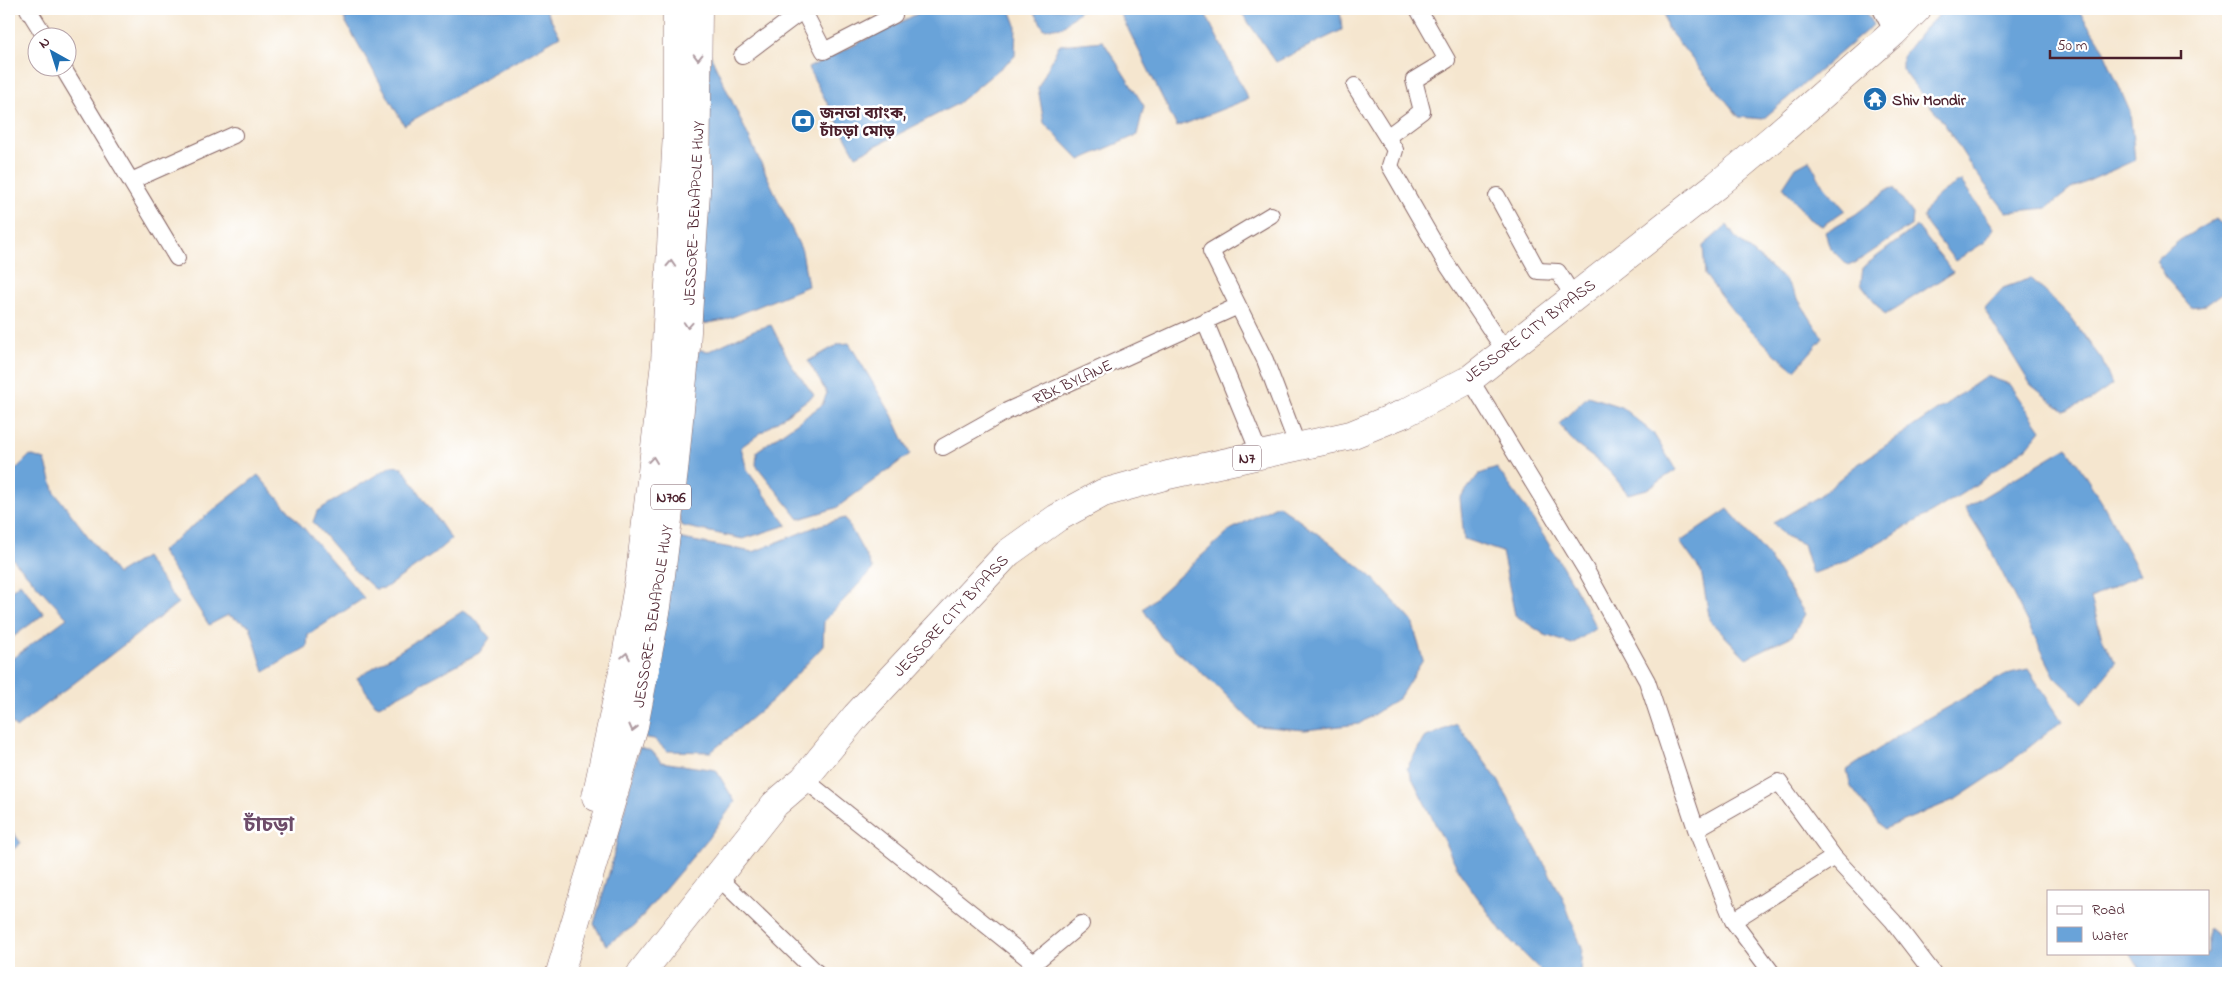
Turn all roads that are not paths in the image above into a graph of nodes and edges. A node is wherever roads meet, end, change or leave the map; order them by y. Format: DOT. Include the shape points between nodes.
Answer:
graph roads {
  1 [pos="28,9"];
  2 [pos="677,9"];
  3 [pos="698,9"];
  4 [pos="1418,9"];
  5 [pos="1917,9"];
  6 [pos="803,10"];
  7 [pos="894,15"];
  8 [pos="1887,21"];
  9 [pos="40,28"];
  10 [pos="742,56"];
  11 [pos="69,78"];
  12 [pos="234,136"];
  13 [pos="131,181"];
  14 [pos="1497,196"];
  15 [pos="1272,215"];
  16 [pos="177,258"];
  17 [pos="1574,296"];
  18 [pos="1238,306"];
  19 [pos="1205,321"];
  20 [pos="1505,351"];
  21 [pos="1470,379"];
  22 [pos="942,446"];
  23 [pos="1298,447"];
  24 [pos="1260,455"];
  25 [pos="804,779"];
  26 [pos="1696,829"];
  27 [pos="1834,857"];
  28 [pos="718,876"];
  29 [pos="1733,922"];
  30 [pos="1081,924"];
  31 [pos="1032,969"];
  32 [pos="542,973"];
  33 [pos="560,973"];
  34 [pos="641,973"];
  35 [pos="817,973"];
  36 [pos="1772,973"];
  37 [pos="1933,973"];
  1 -- 9 [label="street"];
  32 -- 2 [label="highway, JESSORE- BENAPOLE HWY / N706, one-way" via="596,796 626,658 640,573 665,363 677,132"];
  3 -- 33 [label="highway, JESSORE- BENAPOLE HWY / N706, one-way" via="696,192 686,346 657,607 634,726"];
  4 -- 20 [label="street" via="1447,60 1414,80 1422,111 1387,137 1355,86 1395,150 1390,166 1444,260"];
  5 -- 8 [label="highway, JESSORE CITY BYPASS / N7"];
  6 -- 7 [label="street" via="824,51"];
  6 -- 10 [label="street"];
  8 -- 17 [label="highway, JESSORE CITY BYPASS / N7" via="1724,178"];
  11 -- 13 [label="street"];
  12 -- 13 [label="street"];
  13 -- 16 [label="street"];
  14 -- 17 [label="street" via="1538,271 1558,272"];
  15 -- 18 [label="street" via="1212,251"];
  17 -- 20 [label="highway, JESSORE CITY BYPASS / N7"];
  18 -- 19 [label="street, RBK BYLANE"];
  18 -- 23 [label="street" via="1265,360"];
  19 -- 22 [label="street, RBK BYLANE" via="1008,411"];
  19 -- 24 [label="street"];
  20 -- 21 [label="highway, JESSORE CITY BYPASS / N7"];
  21 -- 23 [label="highway, JESSORE CITY BYPASS / N7" via="1405,413 1351,435"];
  21 -- 26 [label="street" via="1586,570 1647,681"];
  23 -- 24 [label="highway, JESSORE CITY BYPASS / N7"];
  24 -- 25 [label="highway, JESSORE CITY BYPASS / N7" via="1103,493 1057,518 1008,553 856,716"];
  25 -- 28 [label="highway, JESSORE CITY BYPASS / N7" via="775,804"];
  25 -- 31 [label="street"];
  26 -- 27 [label="street" via="1779,782"];
  26 -- 29 [label="street"];
  27 -- 29 [label="street"];
  27 -- 37 [label="street" via="1893,921"];
  28 -- 34 [label="highway, JESSORE CITY BYPASS / N7"];
  28 -- 35 [label="street"];
  29 -- 36 [label="street"];
  30 -- 31 [label="street"];
}
